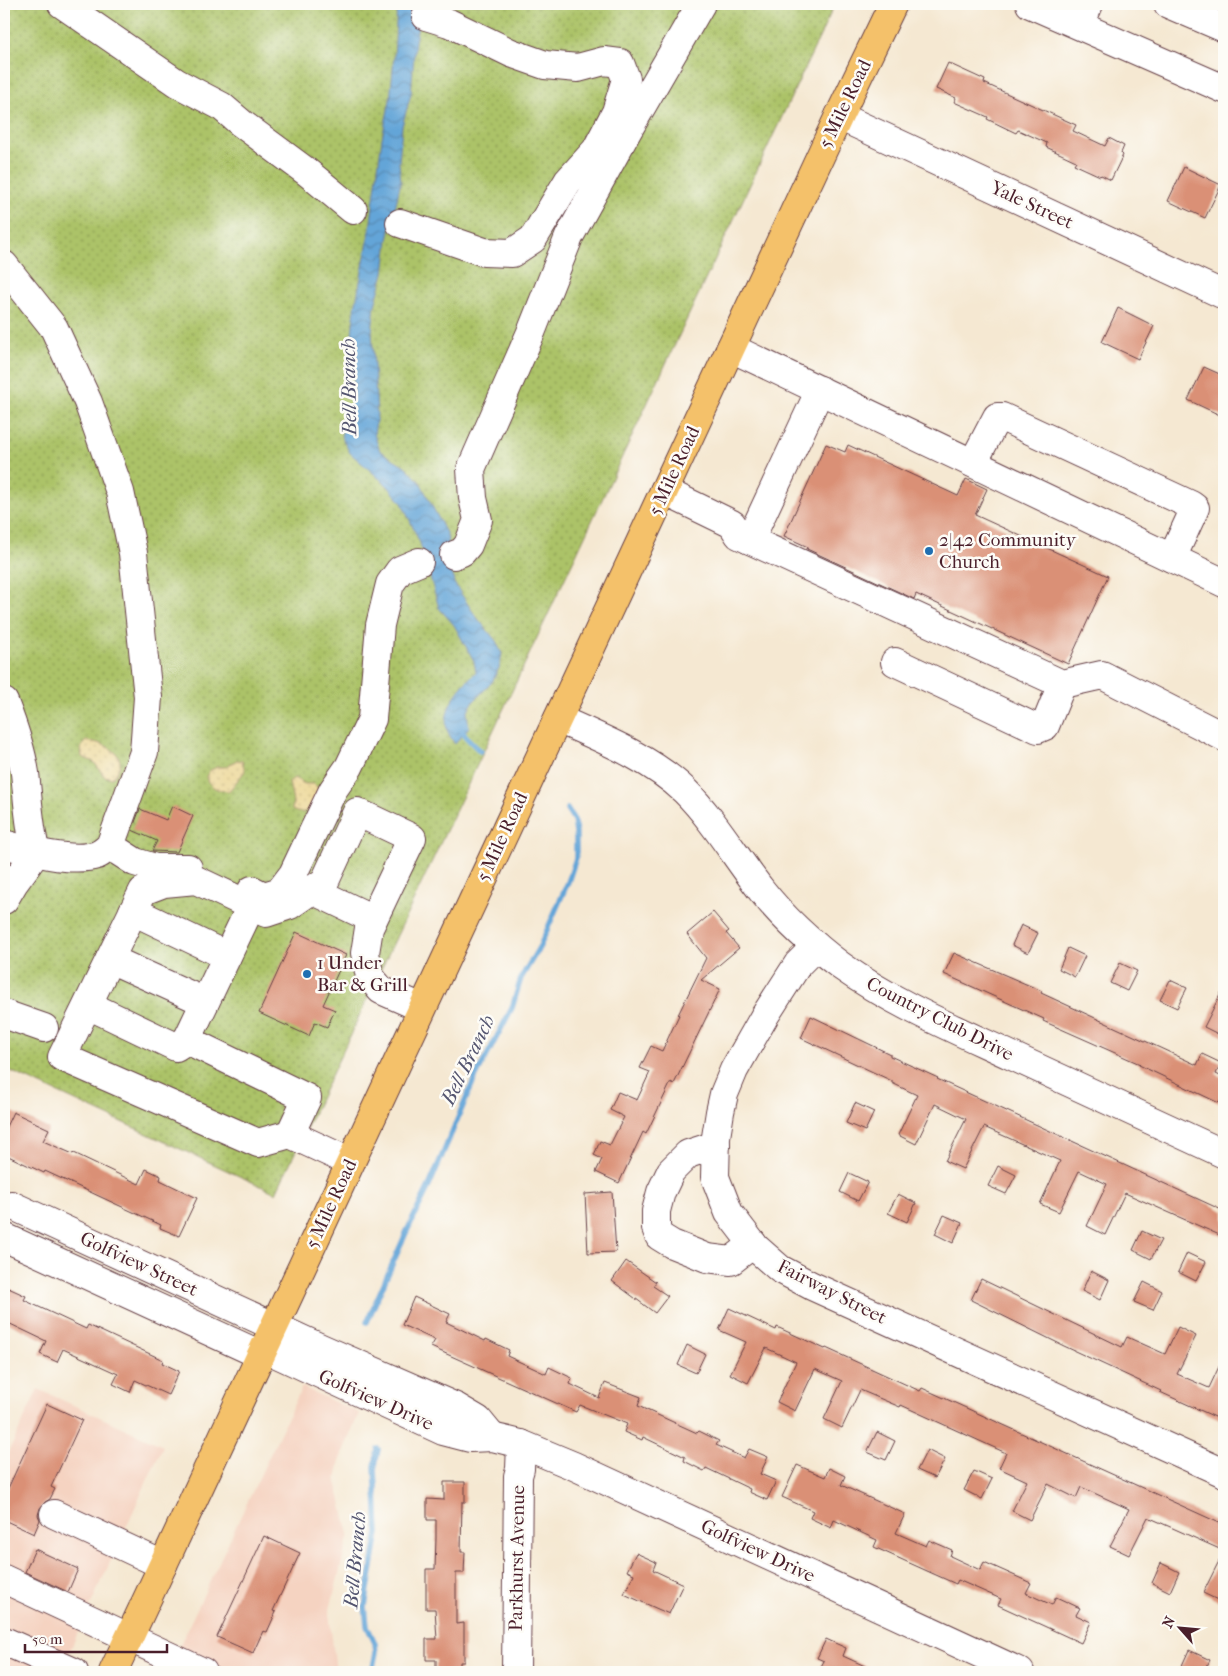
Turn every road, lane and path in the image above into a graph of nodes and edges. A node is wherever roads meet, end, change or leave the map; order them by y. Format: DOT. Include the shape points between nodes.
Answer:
graph roads {
  1 [pos="62,4"];
  2 [pos="701,4"];
  3 [pos="894,4"];
  4 [pos="1030,4"];
  5 [pos="1168,4"];
  6 [pos="1084,15"];
  7 [pos="426,16"];
  8 [pos="1224,28"];
  9 [pos="1224,89"];
  10 [pos="839,116"];
  11 [pos="353,210"];
  12 [pos="400,223"];
  13 [pos="4,265"];
  14 [pos="1224,294"];
  15 [pos="731,348"];
  16 [pos="820,390"];
  17 [pos="973,463"];
  18 [pos="664,491"];
  19 [pos="750,540"];
  20 [pos="454,554"];
  21 [pos="1172,558"];
  22 [pos="418,562"];
  23 [pos="1224,583"];
  24 [pos="895,662"];
  25 [pos="1062,684"];
  26 [pos="4,702"];
  27 [pos="558,719"];
  28 [pos="1224,737"];
  29 [pos="4,844"];
  30 [pos="110,846"];
  31 [pos="36,854"];
  32 [pos="312,890"];
  33 [pos="4,900"];
  34 [pos="251,906"];
  35 [pos="133,911"];
  36 [pos="374,919"];
  37 [pos="816,946"];
  38 [pos="227,956"];
  39 [pos="110,959"];
  40 [pos="205,1002"];
  41 [pos="88,1005"];
  42 [pos="422,1008"];
  43 [pos="6,1020"];
  44 [pos="44,1028"];
  45 [pos="187,1040"];
  46 [pos="290,1134"];
  47 [pos="716,1145"];
  48 [pos="1224,1154"];
  49 [pos="350,1162"];
  50 [pos="4,1207"];
  51 [pos="4,1236"];
  52 [pos="752,1244"];
  53 [pos="266,1343"];
  54 [pos="521,1444"];
  55 [pos="1224,1472"];
  56 [pos="54,1514"];
  57 [pos="163,1565"];
  58 [pos="4,1579"];
  59 [pos="129,1637"];
  60 [pos="4,1641"];
  61 [pos="74,1672"];
  62 [pos="113,1672"];
  63 [pos="203,1672"];
  64 [pos="516,1672"];
  65 [pos="1020,1672"];
  1 -- 11 [label="street" via="177,83 221,106"];
  2 -- 20 [label="street" via="569,237 470,469 478,520 468,545 462,552"];
  3 -- 10 [label="main road, 5 Mile Road"];
  4 -- 6 [label="street"];
  5 -- 8 [label="street"];
  6 -- 9 [label="street"];
  7 -- 12 [label="street" via="545,65 578,68 604,61 620,63 626,79 616,112 596,150 568,181 533,239 512,253 484,252"];
  10 -- 14 [label="street, Yale Street"];
  10 -- 15 [label="main road, 5 Mile Road"];
  13 -- 30 [label="street" via="54,328 88,402 120,492 133,552 148,697 145,743"];
  15 -- 16 [label="street"];
  15 -- 18 [label="main road, 5 Mile Road"];
  16 -- 17 [label="street"];
  16 -- 19 [label="street"];
  17 -- 21 [label="street"];
  17 -- 21 [label="street" via="997,417 1002,417 1191,505 1196,508"];
  18 -- 19 [label="street" via="732,524 739,535"];
  18 -- 27 [label="main road, 5 Mile Road"];
  19 -- 25 [label="street"];
  21 -- 23 [label="street"];
  22 -- 30 [label="street" via="400,570 390,584 380,625 372,719 280,892 264,896 198,867 155,868 135,862"];
  24 -- 25 [label="street" via="1038,729 1045,726"];
  25 -- 28 [label="street" via="1102,675"];
  26 -- 31 [label="street" via="19,746 30,834"];
  27 -- 37 [label="street, Country Club Drive" via="646,762 684,790 763,892"];
  27 -- 42 [label="main road, 5 Mile Road"];
  29 -- 31 [label="street"];
  30 -- 31 [label="street" via="98,855"];
  31 -- 33 [label="street"];
  32 -- 34 [label="street" via="290,905 266,913"];
  32 -- 36 [label="street"];
  32 -- 36 [label="street" via="325,881 358,812 412,838"];
  34 -- 35 [label="street" via="196,880 164,883 143,891"];
  34 -- 38 [label="street"];
  35 -- 38 [label="street"];
  35 -- 39 [label="street"];
  36 -- 42 [label="street" via="369,928 365,953 370,977 381,990"];
  37 -- 47 [label="street, Fairway Street" via="798,964 734,1070 724,1094"];
  37 -- 48 [label="street, Country Club Drive" via="863,980 926,1016"];
  38 -- 40 [label="street"];
  39 -- 40 [label="street"];
  39 -- 41 [label="street"];
  40 -- 45 [label="street"];
  41 -- 45 [label="street" via="176,1047"];
  41 -- 46 [label="street" via="62,1057 258,1144"];
  42 -- 49 [label="main road, 5 Mile Road"];
  43 -- 44 [label="street"];
  45 -- 46 [label="street" via="307,1098"];
  46 -- 49 [label="street"];
  47 -- 52 [label="street, Fairway Street" via="715,1177 729,1213"];
  47 -- 52 [label="street" via="688,1154 671,1171 661,1192 656,1228 659,1236 672,1244 707,1258 731,1261"];
  49 -- 53 [label="main road, 5 Mile Road"];
  50 -- 53 [label="street, Golfview Street" via="11,1204"];
  51 -- 53 [label="street"];
  52 -- 55 [label="street, Fairway Street" via="780,1269 812,1286"];
  53 -- 54 [label="street, Golfview Drive" via="456,1407 478,1420 492,1437"];
  53 -- 57 [label="main road, 5 Mile Road"];
  54 -- 64 [label="street, Parkhurst Avenue"];
  54 -- 65 [label="street, Golfview Drive"];
  56 -- 57 [label="street"];
  57 -- 59 [label="main road, 5 Mile Road"];
  58 -- 59 [label="street"];
  59 -- 62 [label="main road, 5 Mile Road"];
  59 -- 63 [label="street"];
  60 -- 61 [label="street"];
}
